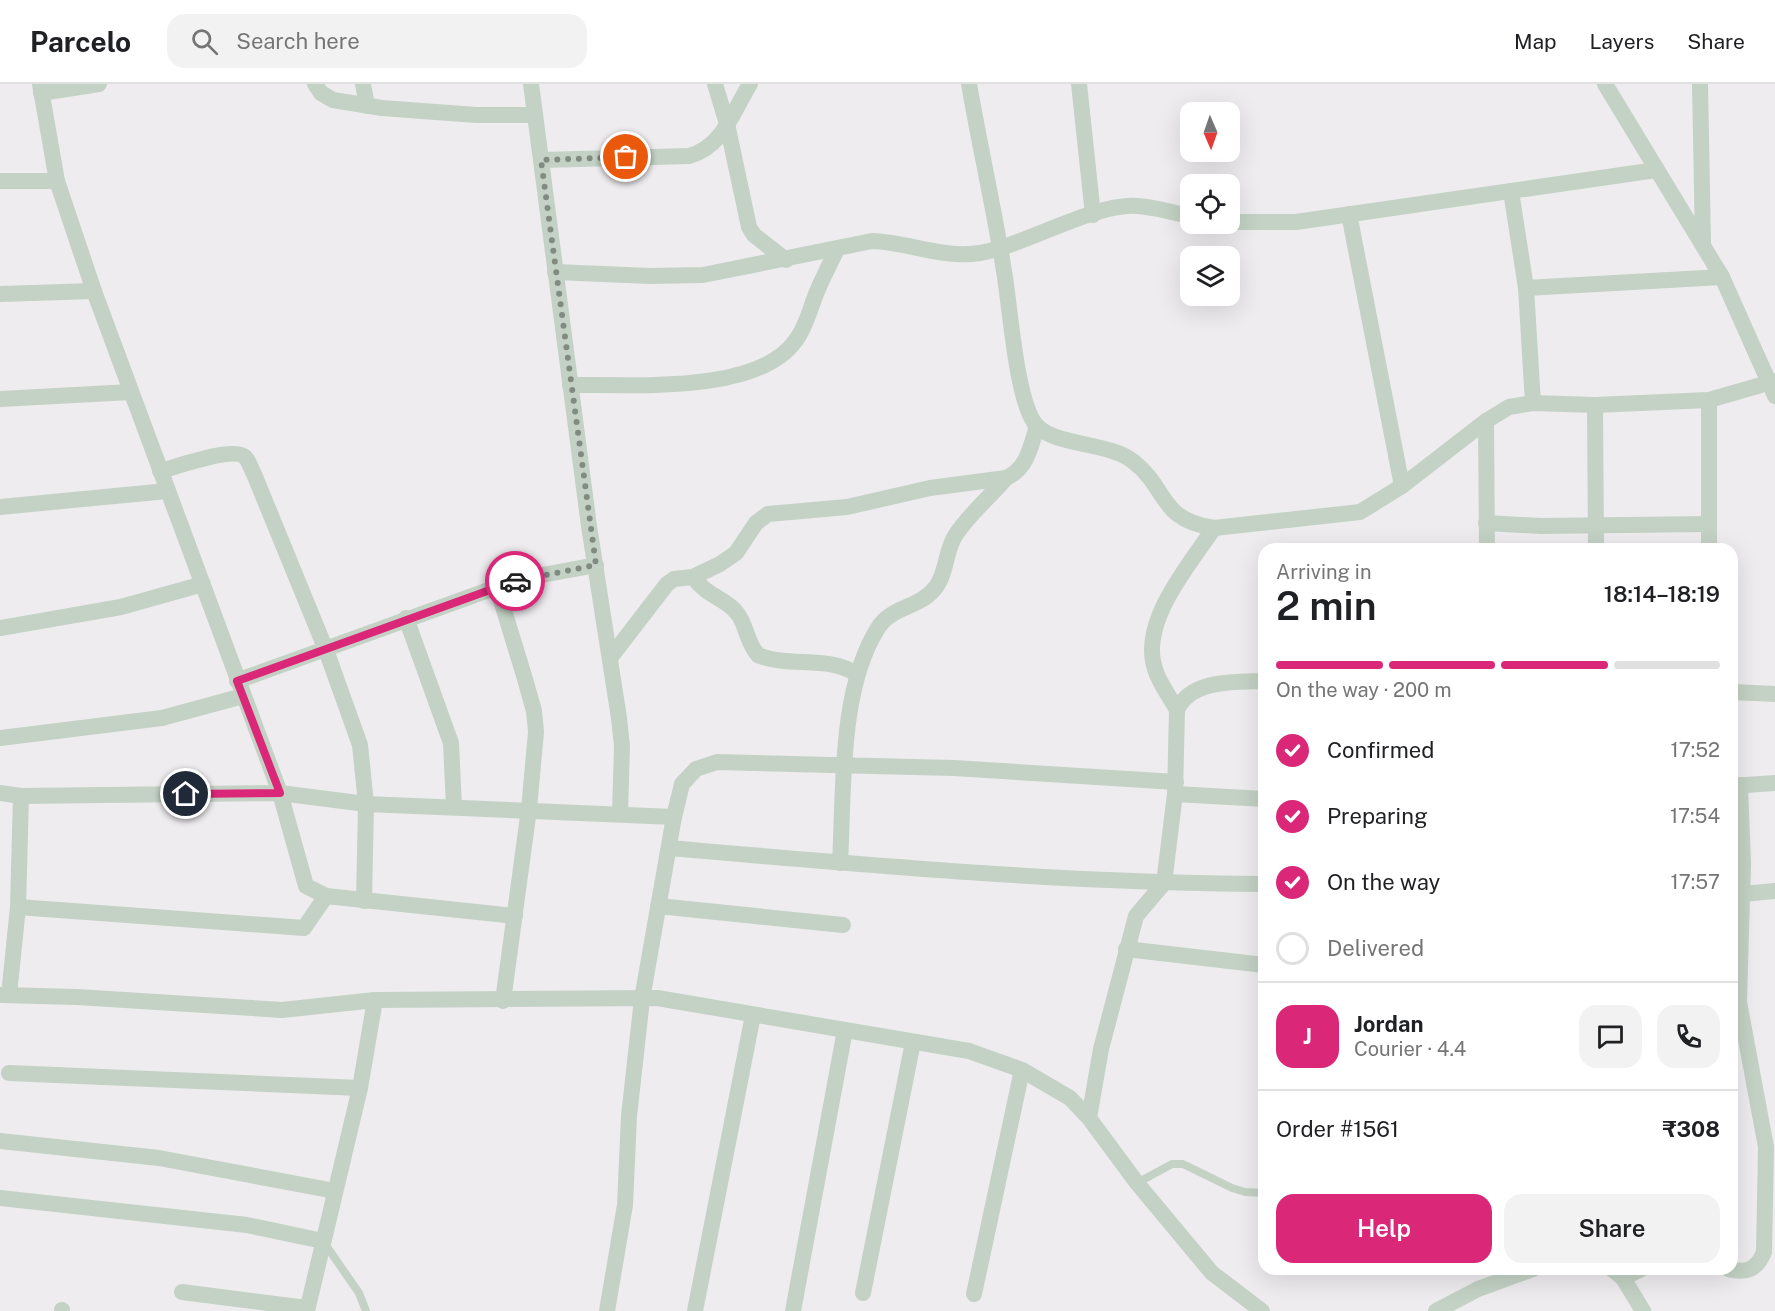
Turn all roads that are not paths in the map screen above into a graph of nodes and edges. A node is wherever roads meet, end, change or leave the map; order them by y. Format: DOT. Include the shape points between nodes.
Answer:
graph roads {
  1 [pos="99,84"];
  2 [pos="315,84"];
  3 [pos="363,84"];
  4 [pos="531,84"];
  5 [pos="715,84"];
  6 [pos="750,84"];
  7 [pos="969,84"];
  8 [pos="1079,84"];
  9 [pos="1605,84"];
  10 [pos="1700,84"];
  11 [pos="40,88"];
  12 [pos="367,106"];
  13 [pos="535,115"];
  14 [pos="727,124"];
  15 [pos="541,160"];
  16 [pos="1656,170"];
  17 [pos="0,181"];
  18 [pos="57,181"];
  19 [pos="1511,190"];
  20 [pos="1180,214"];
  21 [pos="1349,214"];
  22 [pos="1093,215"];
  23 [pos="1240,222"];
  24 [pos="1703,244"];
  25 [pos="837,249"];
  26 [pos="1000,249"];
  27 [pos="786,260"];
  28 [pos="555,272"];
  29 [pos="1722,277"];
  30 [pos="1526,288"];
  31 [pos="94,291"];
  32 [pos="0,294"];
  33 [pos="570,385"];
  34 [pos="1773,387"];
  35 [pos="131,392"];
  36 [pos="0,399"];
  37 [pos="1709,400"];
  38 [pos="1533,403"];
  39 [pos="1595,405"];
  40 [pos="1486,421"];
  41 [pos="1037,426"];
  42 [pos="160,471"];
  43 [pos="1006,478"];
  44 [pos="1402,486"];
  45 [pos="167,491"];
  46 [pos="0,507"];
  47 [pos="1486,523"];
  48 [pos="1709,524"];
  49 [pos="1596,525"];
  50 [pos="1214,528"];
  51 [pos="1487,543"];
  52 [pos="1596,543"];
  53 [pos="1709,543"];
  54 [pos="596,565"];
  55 [pos="693,577"];
  56 [pos="202,584"];
  57 [pos="497,587"];
  58 [pos="406,618"];
  59 [pos="0,628"];
  60 [pos="326,650"];
  61 [pos="610,658"];
  62 [pos="856,674"];
  63 [pos="1258,681"];
  64 [pos="240,689"];
  65 [pos="1738,692"];
  66 [pos="1775,694"];
  67 [pos="1177,710"];
  68 [pos="0,738"];
  69 [pos="845,765"];
  70 [pos="1775,783"];
  71 [pos="1738,786"];
  72 [pos="1175,788"];
  73 [pos="0,793"];
  74 [pos="280,793"];
  75 [pos="21,796"];
  76 [pos="1258,798"];
  77 [pos="366,804"];
  78 [pos="454,807"];
  79 [pos="529,809"];
  80 [pos="621,814"];
  81 [pos="674,817"];
  82 [pos="1738,822"];
  83 [pos="669,848"];
  84 [pos="840,863"];
  85 [pos="1164,884"];
  86 [pos="1258,884"];
  87 [pos="1775,891"];
  88 [pos="1742,894"];
  89 [pos="326,897"];
  90 [pos="364,901"];
  91 [pos="658,906"];
  92 [pos="18,907"];
  93 [pos="514,916"];
  94 [pos="843,925"];
  95 [pos="1126,949"];
  96 [pos="1258,964"];
  97 [pos="1738,966"];
  98 [pos="5,995"];
  99 [pos="642,999"];
  100 [pos="375,1000"];
  101 [pos="503,1001"];
  102 [pos="1738,1012"];
  103 [pos="753,1015"];
  104 [pos="845,1030"];
  105 [pos="913,1041"];
  106 [pos="1022,1070"];
  107 [pos="9,1073"];
  108 [pos="360,1088"];
  109 [pos="1089,1118"];
  110 [pos="0,1141"];
  111 [pos="1137,1183"];
  112 [pos="335,1191"];
  113 [pos="1258,1193"];
  114 [pos="0,1198"];
  115 [pos="323,1241"];
  116 [pos="1738,1269"];
  117 [pos="1508,1275"];
  118 [pos="1618,1275"];
  119 [pos="182,1292"];
  120 [pos="863,1293"];
  121 [pos="974,1294"];
  122 [pos="307,1310"];
  123 [pos="366,1311"];
  124 [pos="607,1311"];
  125 [pos="695,1311"];
  126 [pos="793,1311"];
  127 [pos="1262,1311"];
  128 [pos="1436,1311"];
  129 [pos="1644,1311"];
  1 -- 11 [label="street"];
  2 -- 12 [label="street" via="333,100"];
  3 -- 12 [label="street"];
  4 -- 13 [label="street"];
  5 -- 14 [label="street"];
  6 -- 14 [label="street"];
  7 -- 26 [label="street"];
  8 -- 22 [label="street"];
  9 -- 16 [label="street"];
  10 -- 24 [label="street"];
  11 -- 18 [label="street"];
  12 -- 13 [label="street" via="476,115"];
  13 -- 15 [label="street"];
  14 -- 15 [label="street" via="711,147 689,156"];
  14 -- 27 [label="street" via="749,226 754,236"];
  15 -- 28 [label="street"];
  16 -- 19 [label="street"];
  16 -- 24 [label="street"];
  17 -- 18 [label="street"];
  18 -- 31 [label="street"];
  19 -- 21 [label="street"];
  19 -- 30 [label="street"];
  20 -- 22 [label="street" via="1136,206"];
  21 -- 23 [label="street" via="1296,222"];
  21 -- 44 [label="street"];
  22 -- 26 [label="street"];
  24 -- 29 [label="street"];
  25 -- 26 [label="street" via="872,241 896,242 949,254"];
  25 -- 27 [label="street"];
  25 -- 33 [label="street" via="796,340 782,356 765,366 702,382"];
  26 -- 41 [label="street" via="1019,370"];
  27 -- 28 [label="street" via="680,277"];
  28 -- 33 [label="street"];
  29 -- 30 [label="street"];
  29 -- 34 [label="street"];
  30 -- 38 [label="street"];
  31 -- 32 [label="street"];
  31 -- 35 [label="street"];
  33 -- 54 [label="street"];
  34 -- 37 [label="street"];
  35 -- 36 [label="street"];
  35 -- 42 [label="street"];
  37 -- 39 [label="street"];
  37 -- 48 [label="street"];
  38 -- 39 [label="street"];
  38 -- 40 [label="street" via="1509,407"];
  39 -- 49 [label="street"];
  40 -- 44 [label="street"];
  40 -- 47 [label="street"];
  41 -- 43 [label="street" via="1023,465"];
  41 -- 50 [label="street" via="1132,460 1176,514 1192,525"];
  42 -- 45 [label="street"];
  42 -- 60 [label="street" via="223,454 245,457"];
  43 -- 55 [label="street" via="930,488 848,507 768,514 756,523 736,553"];
  43 -- 62 [label="street" via="955,536 935,588 920,602 901,608 878,627"];
  44 -- 50 [label="street" via="1360,512"];
  45 -- 46 [label="street"];
  45 -- 56 [label="street"];
  47 -- 49 [label="street"];
  47 -- 51 [label="street"];
  48 -- 49 [label="street"];
  48 -- 53 [label="street"];
  49 -- 52 [label="street"];
  50 -- 67 [label="street" via="1169,597 1153,640 1155,669"];
  54 -- 57 [label="street"];
  54 -- 61 [label="street"];
  55 -- 61 [label="street" via="674,579 667,584"];
  55 -- 62 [label="street" via="701,589 737,612 758,655 846,667"];
  56 -- 59 [label="street" via="121,607"];
  56 -- 64 [label="street"];
  57 -- 58 [label="street"];
  57 -- 79 [label="street" via="534,711 536,732"];
  58 -- 60 [label="street"];
  58 -- 78 [label="street" via="451,743"];
  60 -- 64 [label="street"];
  60 -- 77 [label="street" via="357,736"];
  61 -- 80 [label="street" via="622,746"];
  62 -- 69 [label="street"];
  63 -- 67 [label="street" via="1213,685 1194,691 1182,698"];
  64 -- 68 [label="street" via="162,718"];
  64 -- 74 [label="street"];
  65 -- 66 [label="street"];
  67 -- 72 [label="street"];
  69 -- 72 [label="street" via="954,768"];
  69 -- 81 [label="street" via="706,765 696,769 682,784"];
  69 -- 84 [label="street"];
  70 -- 71 [label="street"];
  72 -- 76 [label="street"];
  72 -- 85 [label="street"];
  73 -- 75 [label="street"];
  74 -- 75 [label="street"];
  74 -- 77 [label="street"];
  74 -- 89 [label="street" via="306,886"];
  75 -- 92 [label="street"];
  77 -- 78 [label="street"];
  77 -- 90 [label="street"];
  78 -- 79 [label="street"];
  79 -- 80 [label="street"];
  79 -- 93 [label="street"];
  80 -- 81 [label="street"];
  81 -- 83 [label="street"];
  82 -- 88 [label="street"];
  83 -- 84 [label="street"];
  83 -- 91 [label="street"];
  84 -- 85 [label="street"];
  85 -- 86 [label="street"];
  85 -- 95 [label="street" via="1136,916"];
  87 -- 88 [label="street"];
  88 -- 97 [label="street"];
  89 -- 90 [label="street"];
  89 -- 92 [label="street" via="304,928"];
  90 -- 93 [label="street"];
  91 -- 94 [label="street"];
  91 -- 99 [label="street"];
  92 -- 98 [label="street"];
  93 -- 101 [label="street"];
  95 -- 96 [label="street"];
  95 -- 109 [label="street" via="1101,1049"];
  98 -- 100 [label="street" via="282,1010"];
  99 -- 101 [label="street"];
  99 -- 103 [label="street" via="657,998"];
  99 -- 124 [label="street" via="629,1116 625,1205"];
  100 -- 101 [label="street"];
  100 -- 108 [label="street"];
  102 -- 116 [label="street" via="1766,1147 1764,1252 1759,1264 1749,1270"];
  103 -- 104 [label="street"];
  103 -- 125 [label="street"];
  104 -- 105 [label="street"];
  104 -- 126 [label="street"];
  105 -- 106 [label="street" via="969,1051"];
  105 -- 120 [label="street"];
  106 -- 109 [label="street" via="1070,1098"];
  106 -- 121 [label="street"];
  107 -- 108 [label="street"];
  108 -- 112 [label="street"];
  109 -- 111 [label="street"];
  110 -- 112 [label="street" via="159,1158"];
  111 -- 113 [label="lane" via="1166,1166 1184,1164 1232,1188"];
  111 -- 127 [label="street" via="1212,1273"];
  112 -- 115 [label="street"];
  114 -- 115 [label="street" via="247,1225"];
  115 -- 122 [label="street"];
  115 -- 123 [label="lane" via="359,1293"];
  117 -- 128 [label="street"];
  118 -- 129 [label="street"];
  119 -- 122 [label="street"];
}
